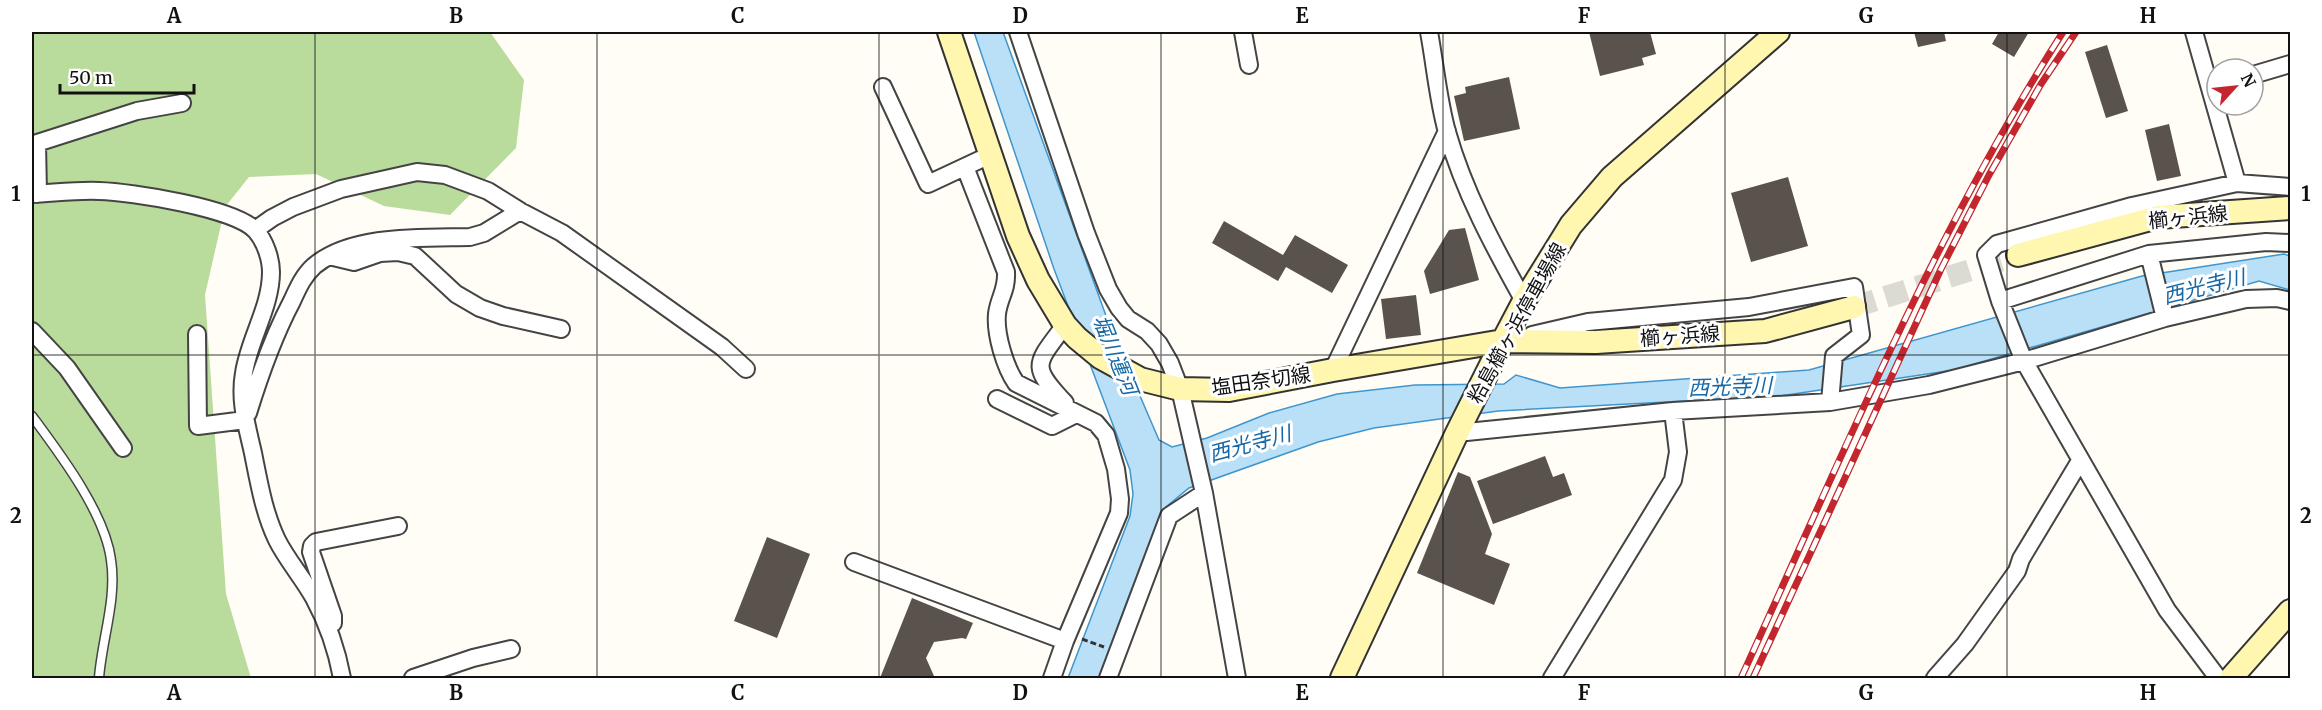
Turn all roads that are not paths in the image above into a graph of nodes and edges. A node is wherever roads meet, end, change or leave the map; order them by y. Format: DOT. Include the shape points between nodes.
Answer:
graph roads {
  1 [pos="949,32"];
  2 [pos="1018,32"];
  3 [pos="1243,32"];
  4 [pos="1429,32"];
  5 [pos="1778,32"];
  6 [pos="2194,32"];
  7 [pos="2205,61"];
  8 [pos="2290,64"];
  9 [pos="1249,65"];
  10 [pos="2265,71"];
  11 [pos="883,87"];
  12 [pos="182,103"];
  13 [pos="2222,117"];
  14 [pos="1447,131"];
  15 [pos="990,155"];
  16 [pos="965,167"];
  17 [pos="2237,183"];
  18 [pos="2290,187"];
  19 [pos="35,194"];
  20 [pos="2290,208"];
  21 [pos="520,211"];
  22 [pos="255,230"];
  23 [pos="2290,243"];
  24 [pos="2149,254"];
  25 [pos="2018,255"];
  26 [pos="329,256"];
  27 [pos="2000,300"];
  28 [pos="1524,301"];
  29 [pos="2290,302"];
  30 [pos="1854,307"];
  31 [pos="2165,318"];
  32 [pos="561,329"];
  33 [pos="32,331"];
  34 [pos="1071,331"];
  35 [pos="197,334"];
  36 [pos="1503,341"];
  37 [pos="2024,362"];
  38 [pos="746,369"];
  39 [pos="1333,370"];
  40 [pos="1180,389"];
  41 [pos="997,399"];
  42 [pos="1830,402"];
  43 [pos="1673,411"];
  44 [pos="1076,414"];
  45 [pos="32,416"];
  46 [pos="245,420"];
  47 [pos="1457,433"];
  48 [pos="123,448"];
  49 [pos="2080,461"];
  50 [pos="1204,493"];
  51 [pos="398,526"];
  52 [pos="854,562"];
  53 [pos="2290,611"];
  54 [pos="329,632"];
  55 [pos="1072,639"];
  56 [pos="511,649"];
  57 [pos="99,678"];
  58 [pos="342,678"];
  59 [pos="413,678"];
  60 [pos="1052,678"];
  61 [pos="1108,678"];
  62 [pos="1237,678"];
  63 [pos="1342,678"];
  64 [pos="1552,678"];
  65 [pos="1935,678"];
  66 [pos="2218,678"];
  67 [pos="2232,678"];
  1 -- 15 [label="street, 塩田奈切線"];
  2 -- 40 [label="street" via="1108,289 1128,319 1159,344"];
  3 -- 9 [label="street"];
  4 -- 14 [label="street"];
  5 -- 28 [label="street, 粭島櫛ヶ浜停車場線" via="1612,177 1571,225"];
  6 -- 7 [label="street"];
  8 -- 10 [label="street"];
  11 -- 16 [label="street" via="928,184"];
  12 -- 19 [label="street" via="137,111 37,143"];
  13 -- 17 [label="street"];
  14 -- 28 [label="street" via="1491,241"];
  14 -- 39 [label="street"];
  15 -- 16 [label="street"];
  15 -- 34 [label="street, 塩田奈切線" via="1038,280"];
  16 -- 44 [label="street" via="1006,272 1007,285 997,315 1003,359 1016,383"];
  17 -- 18 [label="street"];
  17 -- 27 [label="street" via="2132,206 1997,244 1986,255"];
  19 -- 22 [label="street" via="99,191 140,197 212,210 241,220"];
  20 -- 25 [label="street, 櫛ヶ浜線" via="2158,217"];
  21 -- 22 [label="street" via="488,191 445,174 417,172 341,189 292,207"];
  21 -- 26 [label="street" via="470,237 376,241"];
  21 -- 38 [label="street" via="562,233 722,347"];
  22 -- 46 [label="street" via="267,249 271,272 244,372"];
  23 -- 24 [label="street"];
  24 -- 27 [label="street"];
  24 -- 31 [label="street"];
  26 -- 32 [label="street" via="354,262 380,253 415,256 456,294 480,308"];
  26 -- 46 [label="street" via="305,275 263,363"];
  27 -- 37 [label="street"];
  28 -- 36 [label="street, 粭島櫛ヶ浜停車場線"];
  29 -- 31 [label="street" via="2277,298 2246,299"];
  30 -- 36 [label="street, 櫛ヶ浜線" via="1765,331 1596,342"];
  31 -- 37 [label="street"];
  33 -- 48 [label="street" via="67,368"];
  34 -- 40 [label="street, 塩田奈切線" via="1100,357 1140,379"];
  34 -- 44 [label="street" via="1040,358 1040,371 1046,383"];
  35 -- 46 [label="street" via="198,426"];
  36 -- 39 [label="street, 塩田奈切線"];
  36 -- 42 [label="street" via="1588,322 1749,307 1854,287 1862,334 1834,356"];
  36 -- 47 [label="street, 粭島櫛ヶ浜停車場線"];
  37 -- 42 [label="street" via="1929,385"];
  37 -- 49 [label="street"];
  39 -- 40 [label="street, 塩田奈切線" via="1229,390"];
  40 -- 50 [label="street"];
  41 -- 44 [label="street" via="1053,426"];
  42 -- 43 [label="street"];
  43 -- 47 [label="street"];
  43 -- 64 [label="street" via="1678,452 1673,480"];
  44 -- 55 [label="street" via="1096,423 1106,435 1120,499 1119,513"];
  45 -- 57 [label="lane" via="90,502 112,560 111,601"];
  46 -- 54 [label="street" via="266,514"];
  47 -- 63 [label="street, 粭島櫛ヶ浜停車場線"];
  49 -- 65 [label="street" via="2017,571 1965,644"];
  49 -- 66 [label="street" via="2167,610"];
  50 -- 61 [label="street" via="1169,516"];
  50 -- 62 [label="street"];
  51 -- 54 [label="street" via="312,546 333,616"];
  52 -- 55 [label="street"];
  53 -- 67 [label="street"];
  54 -- 58 [label="street"];
  55 -- 60 [label="street"];
  56 -- 59 [label="street"];
}
